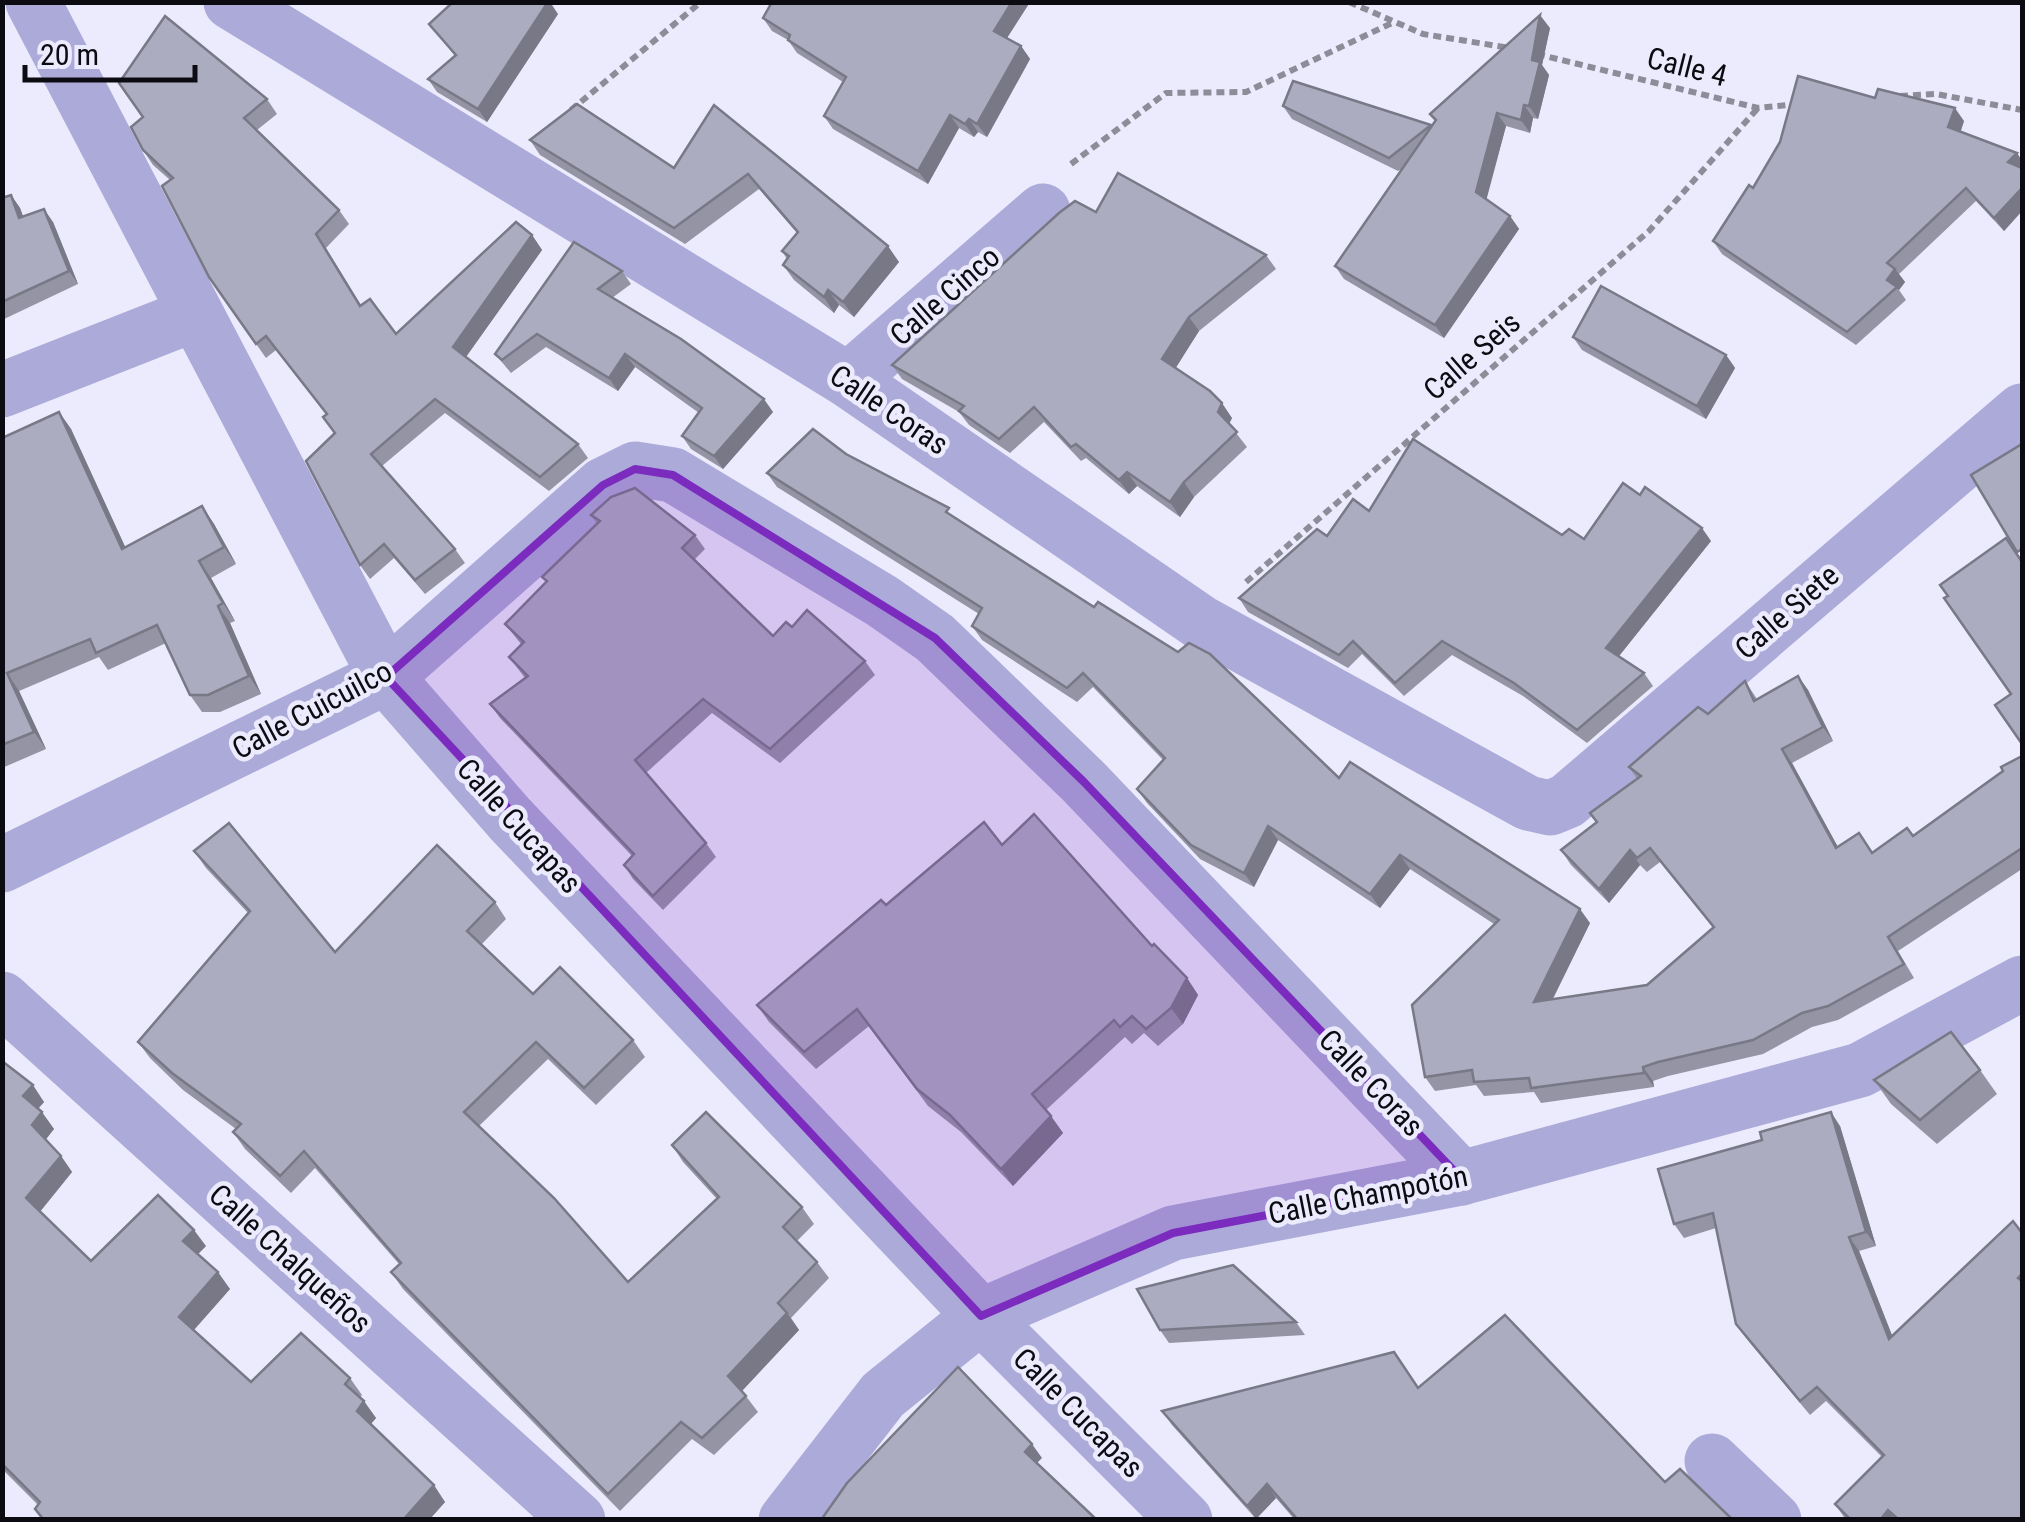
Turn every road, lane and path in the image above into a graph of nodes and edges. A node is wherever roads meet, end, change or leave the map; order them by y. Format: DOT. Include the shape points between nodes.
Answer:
graph roads {
  1 [pos="33,2"];
  2 [pos="231,2"];
  3 [pos="701,2"];
  4 [pos="1349,2"];
  5 [pos="1395,22"];
  6 [pos="1516,49"];
  7 [pos="1535,54"];
  8 [pos="1896,97"];
  9 [pos="1817,103"];
  10 [pos="1758,108"];
  11 [pos="2022,110"];
  12 [pos="501,169"];
  13 [pos="1042,211"];
  14 [pos="196,314"];
  15 [pos="848,380"];
  16 [pos="2,390"];
  17 [pos="2022,411"];
  18 [pos="635,469"];
  19 [pos="1200,622"];
  20 [pos="386,677"];
  21 [pos="1550,808"];
  22 [pos="2,865"];
  23 [pos="2022,984"];
  24 [pos="2,999"];
  25 [pos="1461,1178"];
  26 [pos="981,1316"];
  27 [pos="1712,1462"];
  28 [pos="578,1520"];
  29 [pos="786,1520"];
  30 [pos="1185,1520"];
  31 [pos="1774,1520"];
  1 -- 14 [label="street, Calle Cucapas"];
  2 -- 12 [label="street, Calle Coras"];
  3 -- 12 [label="path"];
  4 -- 5 [label="path"];
  5 -- 6 [label="path" via="1423,34"];
  5 -- 13 [label="path" via="1246,92 1166,93 1041,186"];
  7 -- 10 [label="path, Calle 4"];
  8 -- 11 [label="path" via="1936,94"];
  9 -- 10 [label="path, Calle 4"];
  10 -- 19 [label="path, Calle Seis" via="1648,230"];
  12 -- 15 [label="street, Calle Coras"];
  13 -- 15 [label="street, Calle Cinco"];
  14 -- 16 [label="street"];
  14 -- 20 [label="street, Calle Cucapas"];
  15 -- 19 [label="street, Calle Coras"];
  17 -- 21 [label="street, Calle Siete" via="1567,801"];
  18 -- 20 [label="street, Calle Cuicuilco" via="603,485"];
  18 -- 25 [label="street, Calle Coras" via="673,475 935,638 1084,782"];
  19 -- 21 [label="street, Calle Coras" via="1528,803"];
  20 -- 22 [label="street, Calle Cuicuilco"];
  20 -- 26 [label="street, Calle Cucapas" via="510,819"];
  23 -- 25 [label="street, Calle Champotón" via="1860,1070"];
  24 -- 28 [label="street, Calle Chalqueños"];
  25 -- 26 [label="street, Calle Champotón" via="1173,1233"];
  26 -- 29 [label="street, Calle Champotón" via="883,1395"];
  26 -- 30 [label="street, Calle Cucapas"];
  27 -- 31 [label="street"];
}
